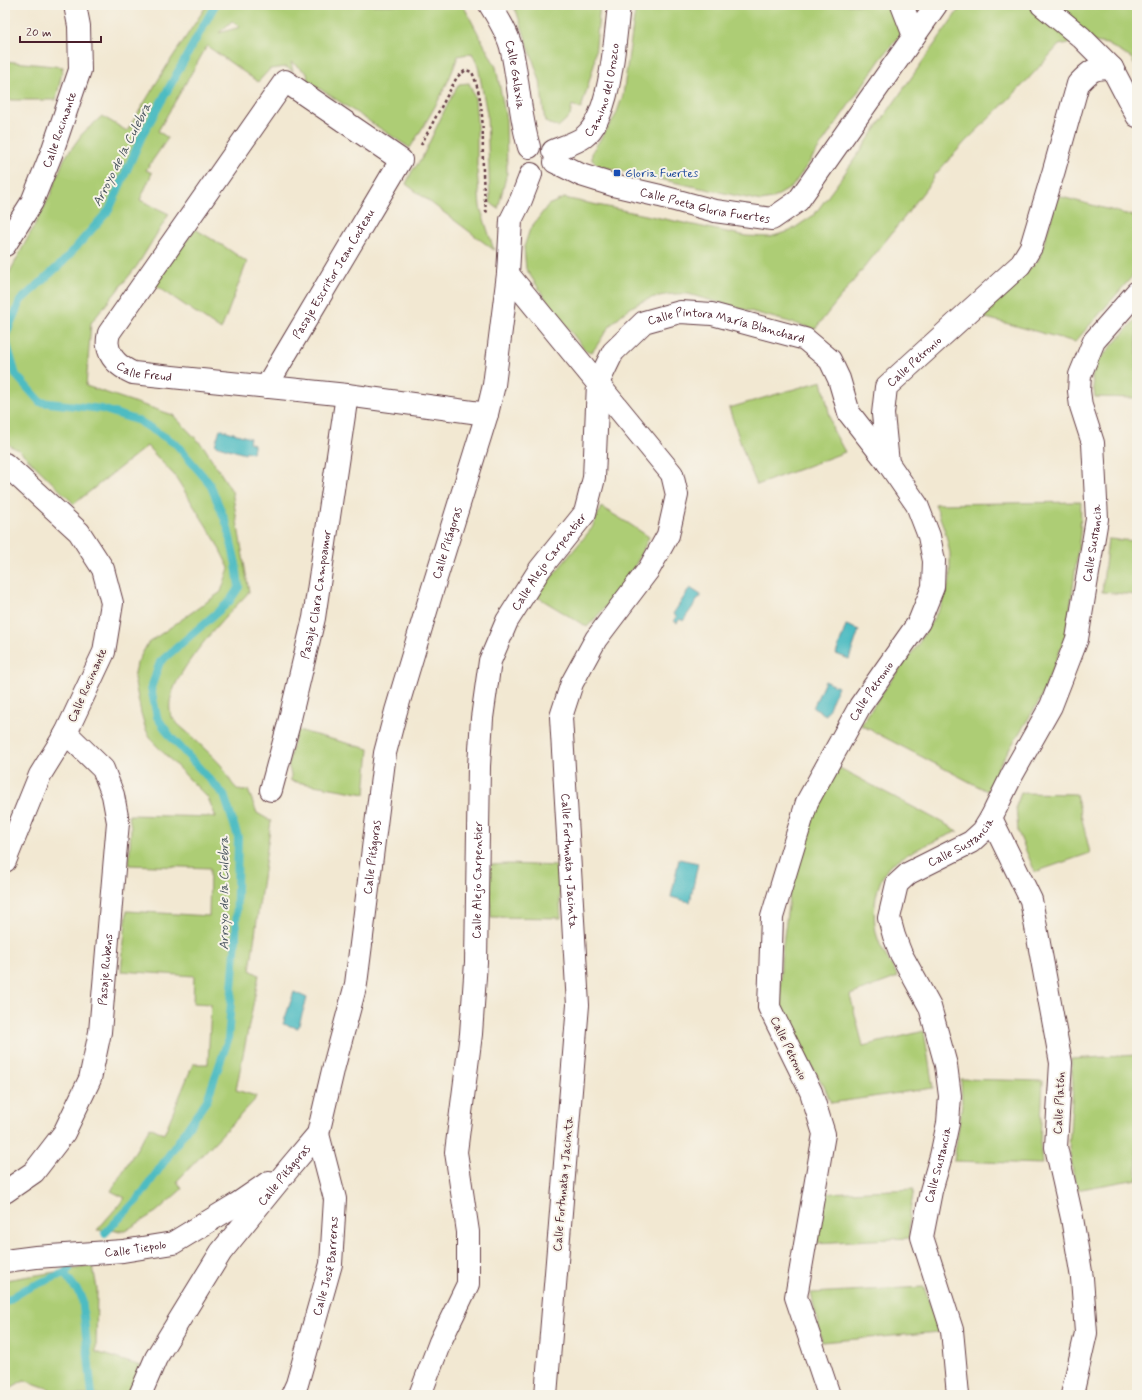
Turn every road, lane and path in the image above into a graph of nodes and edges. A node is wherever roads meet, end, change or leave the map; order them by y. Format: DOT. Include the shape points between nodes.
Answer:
graph roads {
  1 [pos="75,5"];
  2 [pos="490,5"];
  3 [pos="619,5"];
  4 [pos="902,5"];
  5 [pos="936,5"];
  6 [pos="1042,5"];
  7 [pos="914,36"];
  8 [pos="1112,68"];
  9 [pos="1137,116"];
  10 [pos="529,147"];
  11 [pos="554,156"];
  12 [pos="401,160"];
  13 [pos="531,174"];
  14 [pos="492,215"];
  15 [pos="5,245"];
  16 [pos="508,274"];
  17 [pos="1137,292"];
  18 [pos="598,383"];
  19 [pos="266,387"];
  20 [pos="347,395"];
  21 [pos="487,414"];
  22 [pos="888,463"];
  23 [pos="5,464"];
  24 [pos="66,732"];
  25 [pos="271,790"];
  26 [pos="991,818"];
  27 [pos="5,861"];
  28 [pos="318,1134"];
  29 [pos="291,1166"];
  30 [pos="5,1192"];
  31 [pos="5,1261"];
  32 [pos="140,1395"];
  33 [pos="292,1395"];
  34 [pos="420,1395"];
  35 [pos="546,1395"];
  36 [pos="829,1395"];
  37 [pos="958,1395"];
  38 [pos="1072,1395"];
  1 -- 15 [label="street, Calle Rocinante" via="80,26 80,70 32,202"];
  2 -- 10 [label="street, Calle Galaxia" via="510,46"];
  3 -- 11 [label="street, Camino del Orozco" via="608,90 597,121 584,137"];
  4 -- 7 [label="street"];
  5 -- 7 [label="street, Calle Poeta Gloria Fuertes"];
  6 -- 8 [label="street"];
  7 -- 11 [label="street, Calle Poeta Gloria Fuertes" via="798,201 772,218 715,211 613,185 581,175"];
  8 -- 9 [label="street"];
  8 -- 22 [label="street, Calle Petronio" via="1098,68 1088,73 1078,84 1031,247 1020,264 886,387 882,414"];
  10 -- 11 [label="street" via="534,144 545,145"];
  10 -- 13 [label="street" via="523,155 523,161"];
  11 -- 13 [label="street" via="551,172 541,176"];
  12 -- 14 [label="path" via="417,152 457,77 466,70 472,72 482,110 486,211"];
  12 -- 19 [label="street, Pasaje Escritor Jean Cocteau"];
  12 -- 19 [label="street, Calle Freud" via="285,80 108,333 108,346 114,359 133,373"];
  13 -- 16 [label="street" via="512,220"];
  16 -- 18 [label="street, Calle Fortunata y Jacinta"];
  16 -- 21 [label="street, Calle Pitágoras" via="494,386"];
  17 -- 26 [label="street, Calle Sustancia" via="1094,341 1080,375 1081,406 1093,443 1097,519 1077,639 1051,706"];
  18 -- 22 [label="street, Calle Pintora María Blanchard" via="613,352 644,322 680,312 712,314 805,339 830,360 848,413"];
  18 -- 34 [label="street, Calle Alejo Carpentier" via="594,478 585,513 540,569 508,621 490,661 482,718 472,1026 456,1152 468,1232 468,1284 440,1342"];
  18 -- 35 [label="street, Calle Fortunata y Jacinta" via="672,474 677,495 668,535 649,569 596,639 572,683 561,717 578,1005"];
  19 -- 20 [label="street, Calle Freud"];
  20 -- 21 [label="street, Calle Freud"];
  20 -- 25 [label="street, Pasaje Clara Campoamor" via="314,618"];
  21 -- 28 [label="street, Calle Pitágoras" via="418,636 385,753 356,984"];
  22 -- 36 [label="street, Calle Petronio" via="916,505 929,536 934,561 933,587 919,622 860,706 807,802 772,917 769,1007 811,1092 824,1134 796,1297"];
  23 -- 24 [label="street, Calle Rocinante" via="80,532 103,568 112,602 104,652"];
  24 -- 27 [label="street, Calle Rocinante" via="40,775"];
  24 -- 30 [label="street, Pasaje Rubens" via="103,769 113,794 118,822 100,1032 90,1079 64,1133 34,1172"];
  26 -- 37 [label="street, Calle Sustancia" via="972,842 909,873 897,884 889,918 901,954 930,1008 946,1065 950,1096 948,1123 922,1237 952,1330"];
  26 -- 38 [label="street, Calle Platón" via="1031,900 1061,1063 1056,1147 1082,1278 1086,1333"];
  28 -- 29 [label="street, Calle Pitágoras"];
  28 -- 33 [label="street, Calle José Barreras" via="335,1198 331,1264"];
  29 -- 31 [label="street, Calle Tiepolo" via="237,1204 173,1243 123,1251"];
  29 -- 32 [label="street, Calle Pitágoras" via="221,1252 156,1358"];
}
